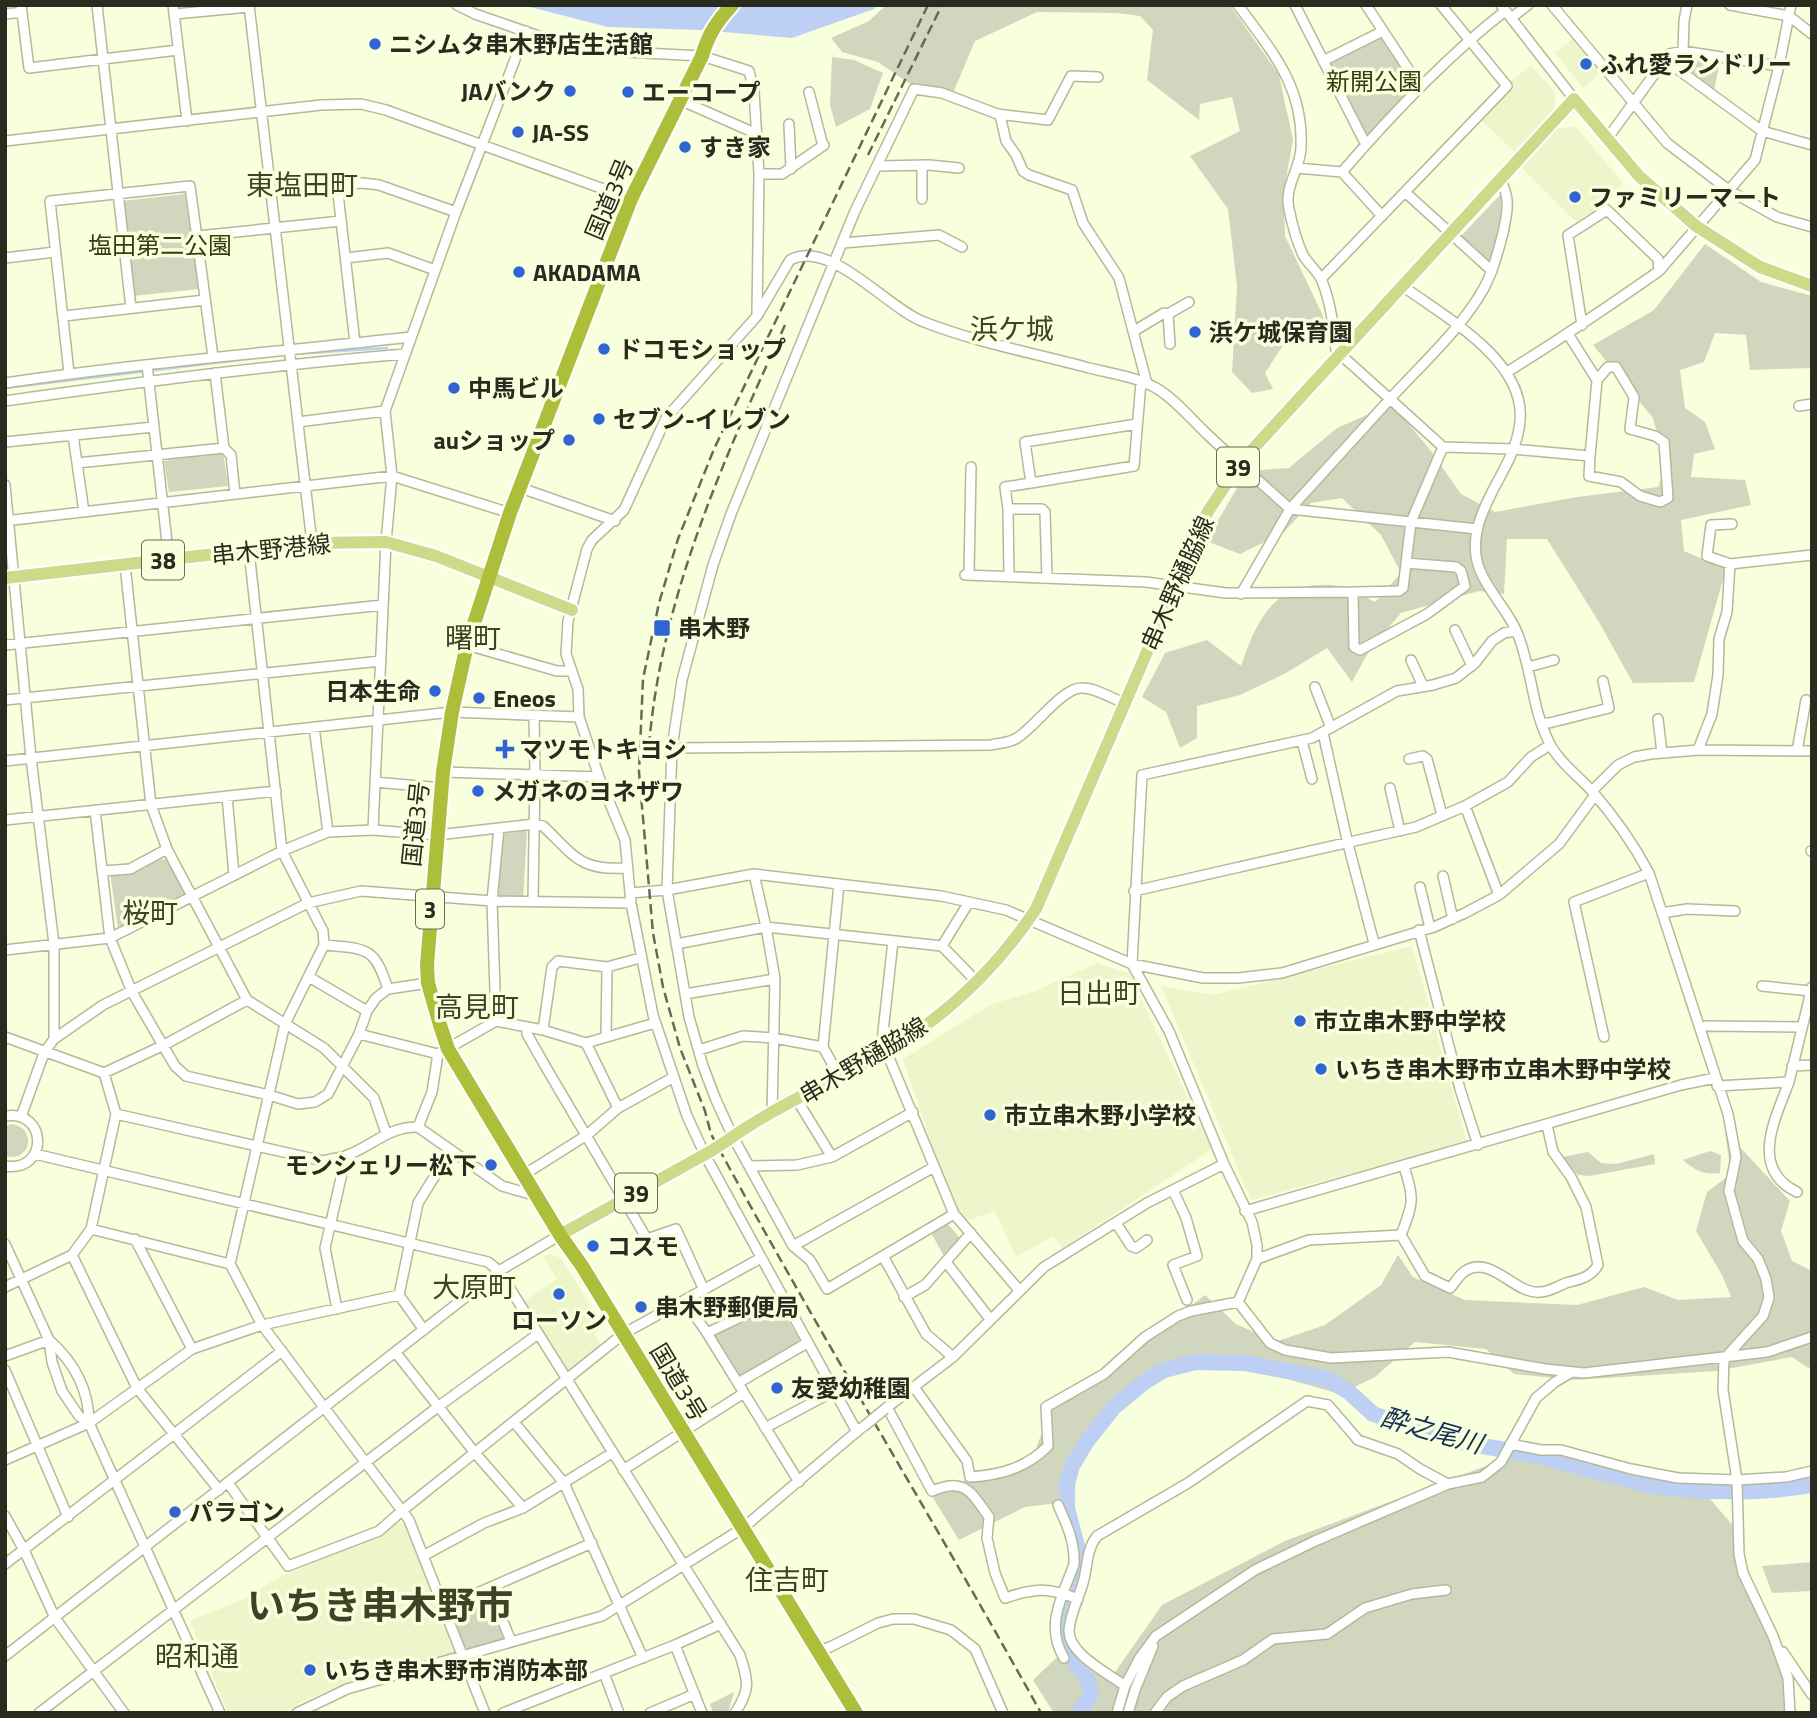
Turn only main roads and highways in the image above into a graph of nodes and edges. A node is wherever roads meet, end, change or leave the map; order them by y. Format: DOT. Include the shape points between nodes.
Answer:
graph roads {
  1 [pos="732,5"];
  2 [pos="1812,286"];
  3 [pos="9,577"];
  4 [pos="489,577"];
  5 [pos="572,610"];
  6 [pos="560,1235"];
  7 [pos="856,1713"];
  1 -- 4 [label="highway, 国道3号 / 3" via="708,37 631,199"];
  2 -- 6 [label="main road, 串木野樋脇線 / 39, bridge" via="1760,267 1696,226 1639,176 1574,99 1240,463 1207,513 1173,587 1036,909 978,983 887,1049"];
  3 -- 4 [label="main road, 串木野港線 / 38" via="312,543 386,542"];
  4 -- 5 [label="main road, 串木野港線"];
  4 -- 6 [label="highway, 国道3号 / 3" via="452,712 431,897 428,983 443,1051"];
  6 -- 7 [label="highway, 国道3号 / 3"];
}
